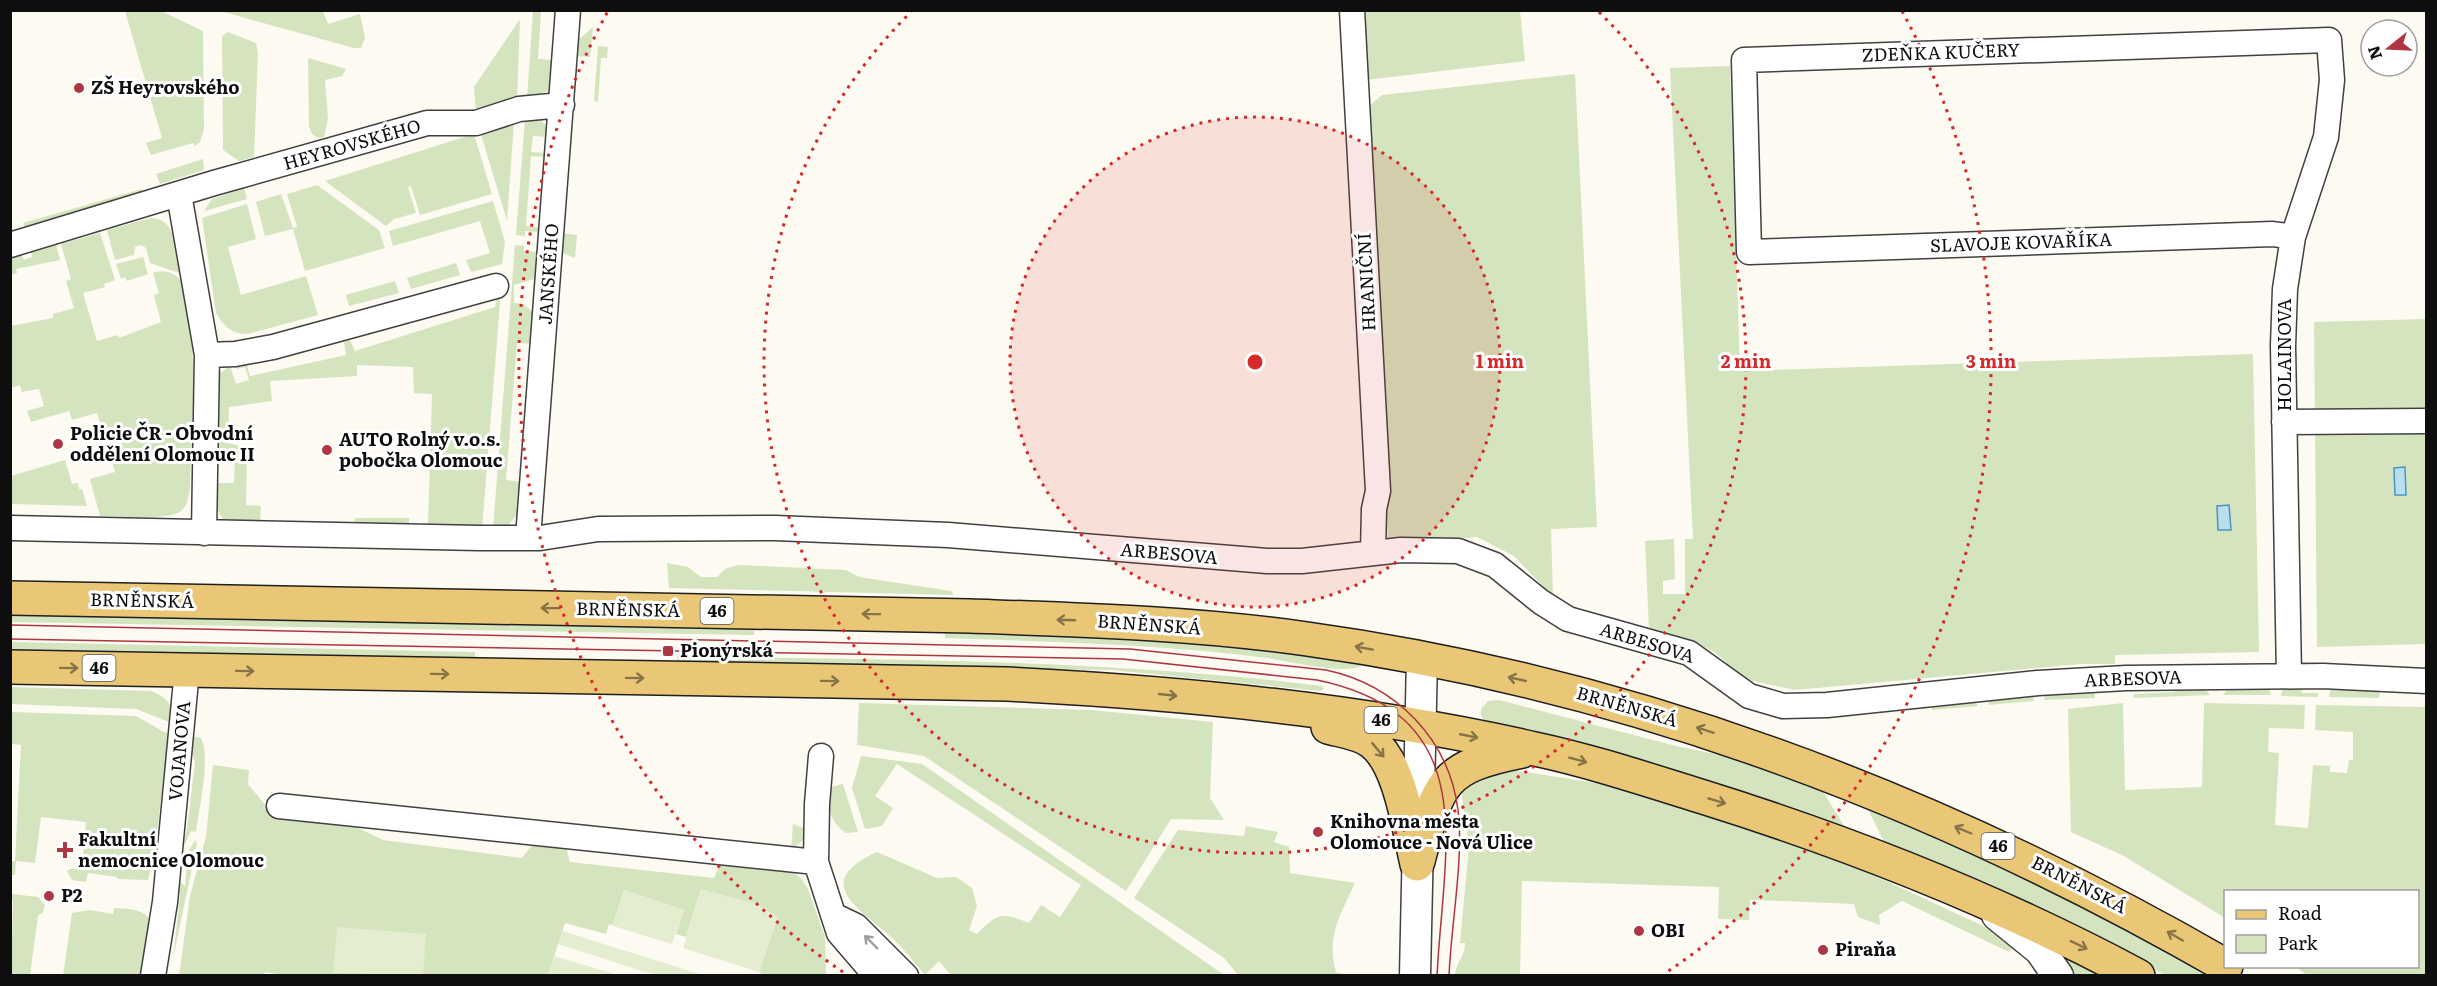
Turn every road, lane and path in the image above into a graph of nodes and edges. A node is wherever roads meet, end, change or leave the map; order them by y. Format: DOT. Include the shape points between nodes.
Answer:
graph roads {
  1 [pos="568,10"];
  2 [pos="1352,10"];
  3 [pos="2329,40"];
  4 [pos="562,105"];
  5 [pos="179,194"];
  6 [pos="2293,237"];
  7 [pos="10,244"];
  8 [pos="1749,252"];
  9 [pos="496,286"];
  10 [pos="207,355"];
  11 [pos="2427,421"];
  12 [pos="2284,422"];
  13 [pos="10,528"];
  14 [pos="204,533"];
  15 [pos="528,538"];
  16 [pos="1373,552"];
  17 [pos="10,598"];
  18 [pos="1422,658"];
  19 [pos="10,667"];
  20 [pos="187,670"];
  21 [pos="2289,676"];
  22 [pos="2427,681"];
  23 [pos="1224,702"];
  24 [pos="1420,727"];
  25 [pos="1536,749"];
  26 [pos="821,756"];
  27 [pos="279,806"];
  28 [pos="816,862"];
  29 [pos="1417,864"];
  30 [pos="1976,898"];
  31 [pos="832,915"];
  32 [pos="2224,965"];
  33 [pos="153,975"];
  34 [pos="876,975"];
  35 [pos="906,975"];
  36 [pos="1415,975"];
  37 [pos="2058,975"];
  38 [pos="2138,975"];
  1 -- 4 [label="street, JANSKÉHO"];
  2 -- 16 [label="street, HRANIČNÍ" via="1378,491"];
  3 -- 6 [label="street, HOLAINOVA" via="2332,80 2326,137"];
  3 -- 8 [label="street, ZDEŇKA KUČERY" via="1744,60"];
  4 -- 5 [label="street, HEYROVSKÉHO" via="519,109 476,123 427,123"];
  4 -- 15 [label="street, JANSKÉHO"];
  5 -- 7 [label="street, HEYROVSKÉHO"];
  5 -- 10 [label="street"];
  6 -- 8 [label="street, SLAVOJE KOVAŘÍKA" via="2273,234"];
  6 -- 12 [label="street, HOLAINOVA" via="2284,298"];
  9 -- 10 [label="street" via="273,347"];
  10 -- 14 [label="street"];
  11 -- 12 [label="street"];
  12 -- 21 [label="street, HOLAINOVA"];
  13 -- 14 [label="street"];
  14 -- 15 [label="street"];
  15 -- 16 [label="street, ARBESOVA" via="582,530 677,527 822,529 948,535 1267,561"];
  16 -- 21 [label="street, ARBESOVA" via="1447,550 1476,555 1502,569 1540,602 1568,619 1689,653 1749,696 1783,706 2038,683"];
  18 -- 17 [label="main road, BRNĚNSKÁ / 46, one-way" via="1306,638 1076,620"];
  18 -- 24 [label="street"];
  32 -- 18 [label="main road, BRNĚNSKÁ / 46, one-way" via="2019,855 1804,765 1566,689"];
  19 -- 20 [label="main road, 46, one-way"];
  20 -- 23 [label="main road, 46, one-way" via="1006,684 1111,689"];
  20 -- 33 [label="street, VOJANOVA" via="165,902"];
  21 -- 22 [label="street, ARBESOVA"];
  23 -- 24 [label="main road, 46"];
  23 -- 29 [label="main road, one-way" via="1351,733 1373,743 1398,787"];
  24 -- 25 [label="main road, 46, one-way"];
  24 -- 29 [label="street"];
  25 -- 29 [label="main road" via="1472,764 1450,777 1434,803"];
  25 -- 30 [label="main road, 46, one-way" via="1752,812"];
  26 -- 28 [label="street"];
  27 -- 28 [label="street"];
  28 -- 31 [label="street"];
  29 -- 36 [label="street"];
  30 -- 37 [label="street" via="2040,950"];
  30 -- 38 [label="main road, 46, one-way"];
  31 -- 34 [label="street" via="839,933"];
  35 -- 31 [label="street, one-way" via="856,926"];
}
